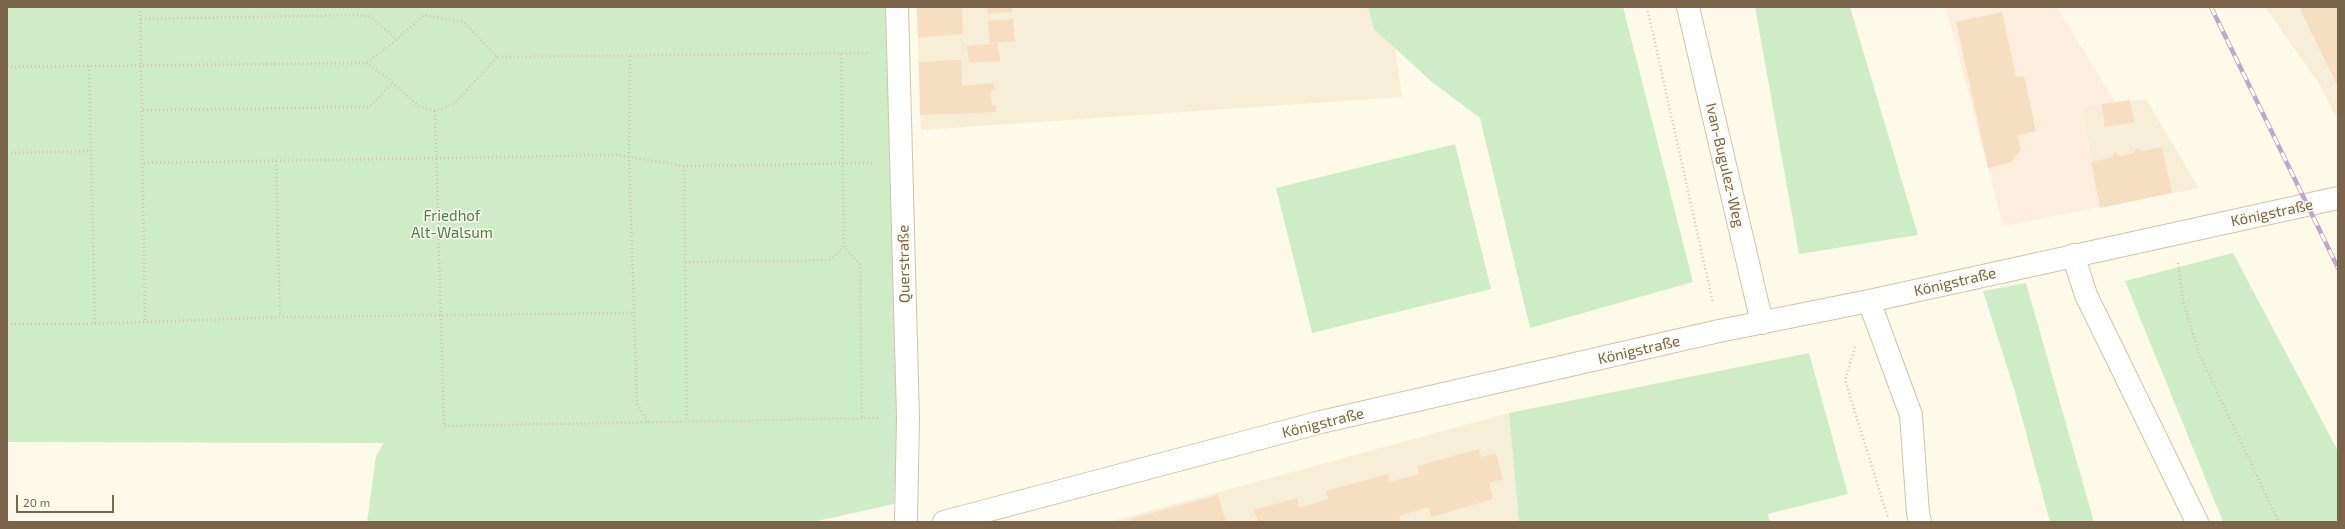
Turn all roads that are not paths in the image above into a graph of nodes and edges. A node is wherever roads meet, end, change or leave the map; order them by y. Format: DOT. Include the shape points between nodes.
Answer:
graph roads {
  1 [pos="897,7"];
  2 [pos="1688,7"];
  3 [pos="2338,198"];
  4 [pos="2073,255"];
  5 [pos="1869,301"];
  6 [pos="1762,322"];
  7 [pos="906,522"];
  8 [pos="944,522"];
  9 [pos="1920,522"];
  10 [pos="2197,522"];
  1 -- 7 [label="street, Querstraße" via="908,417"];
  2 -- 6 [label="street, Ivan-Bugulez-Weg"];
  3 -- 4 [label="street, Königstraße"];
  4 -- 5 [label="street, Königstraße"];
  4 -- 10 [label="street" via="2086,295"];
  5 -- 6 [label="street, Königstraße"];
  5 -- 9 [label="street" via="1911,415"];
  6 -- 8 [label="street, Königstraße" via="1321,422"];
}
